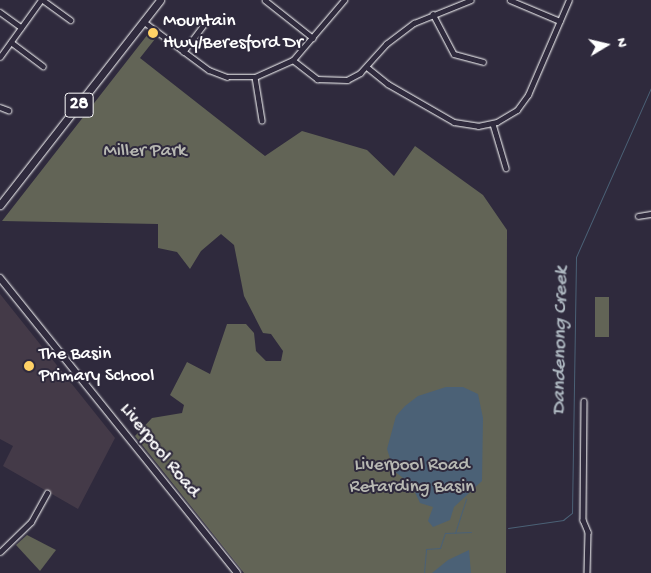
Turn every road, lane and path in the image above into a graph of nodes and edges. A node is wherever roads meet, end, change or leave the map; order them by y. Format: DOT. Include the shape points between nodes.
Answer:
graph roads {
  1 [pos="42,0"];
  2 [pos="160,0"];
  3 [pos="265,0"];
  4 [pos="344,0"];
  5 [pos="471,0"];
  6 [pos="510,0"];
  7 [pos="569,0"];
  8 [pos="0,12"];
  9 [pos="433,14"];
  10 [pos="71,20"];
  11 [pos="143,21"];
  12 [pos="560,21"];
  13 [pos="206,22"];
  14 [pos="21,28"];
  15 [pos="313,38"];
  16 [pos="11,42"];
  17 [pos="183,52"];
  18 [pos="0,57"];
  19 [pos="294,60"];
  20 [pos="483,62"];
  21 [pos="44,66"];
  22 [pos="367,67"];
  23 [pos="255,77"];
  24 [pos="0,107"];
  25 [pos="8,110"];
  26 [pos="262,120"];
  27 [pos="493,124"];
  28 [pos="506,168"];
  29 [pos="0,205"];
  30 [pos="651,214"];
  31 [pos="638,216"];
  32 [pos="0,278"];
  33 [pos="584,401"];
  34 [pos="47,493"];
  35 [pos="0,552"];
  36 [pos="238,573"];
  37 [pos="588,573"];
  1 -- 10 [label="street"];
  1 -- 14 [label="street"];
  2 -- 11 [label="main road, 28"];
  3 -- 15 [label="street"];
  4 -- 15 [label="street"];
  5 -- 9 [label="street"];
  6 -- 12 [label="street"];
  7 -- 12 [label="street"];
  8 -- 14 [label="street"];
  9 -- 20 [label="street" via="454,54"];
  9 -- 22 [label="street" via="400,32"];
  11 -- 17 [label="street"];
  11 -- 29 [label="main road, 28"];
  12 -- 27 [label="street" via="525,100 513,113"];
  13 -- 17 [label="street"];
  14 -- 16 [label="street"];
  15 -- 19 [label="street"];
  16 -- 18 [label="street"];
  16 -- 21 [label="street"];
  17 -- 23 [label="street" via="209,70 227,76"];
  19 -- 22 [label="street" via="308,74 326,81 347,80"];
  19 -- 23 [label="street"];
  22 -- 27 [label="street" via="388,84 454,122"];
  23 -- 26 [label="street"];
  24 -- 25 [label="street"];
  27 -- 28 [label="street"];
  30 -- 31 [label="street"];
  32 -- 36 [label="main road, Liverpool Road"];
  33 -- 37 [label="street" via="583,520 588,532"];
  34 -- 35 [label="street" via="32,522"];
}
